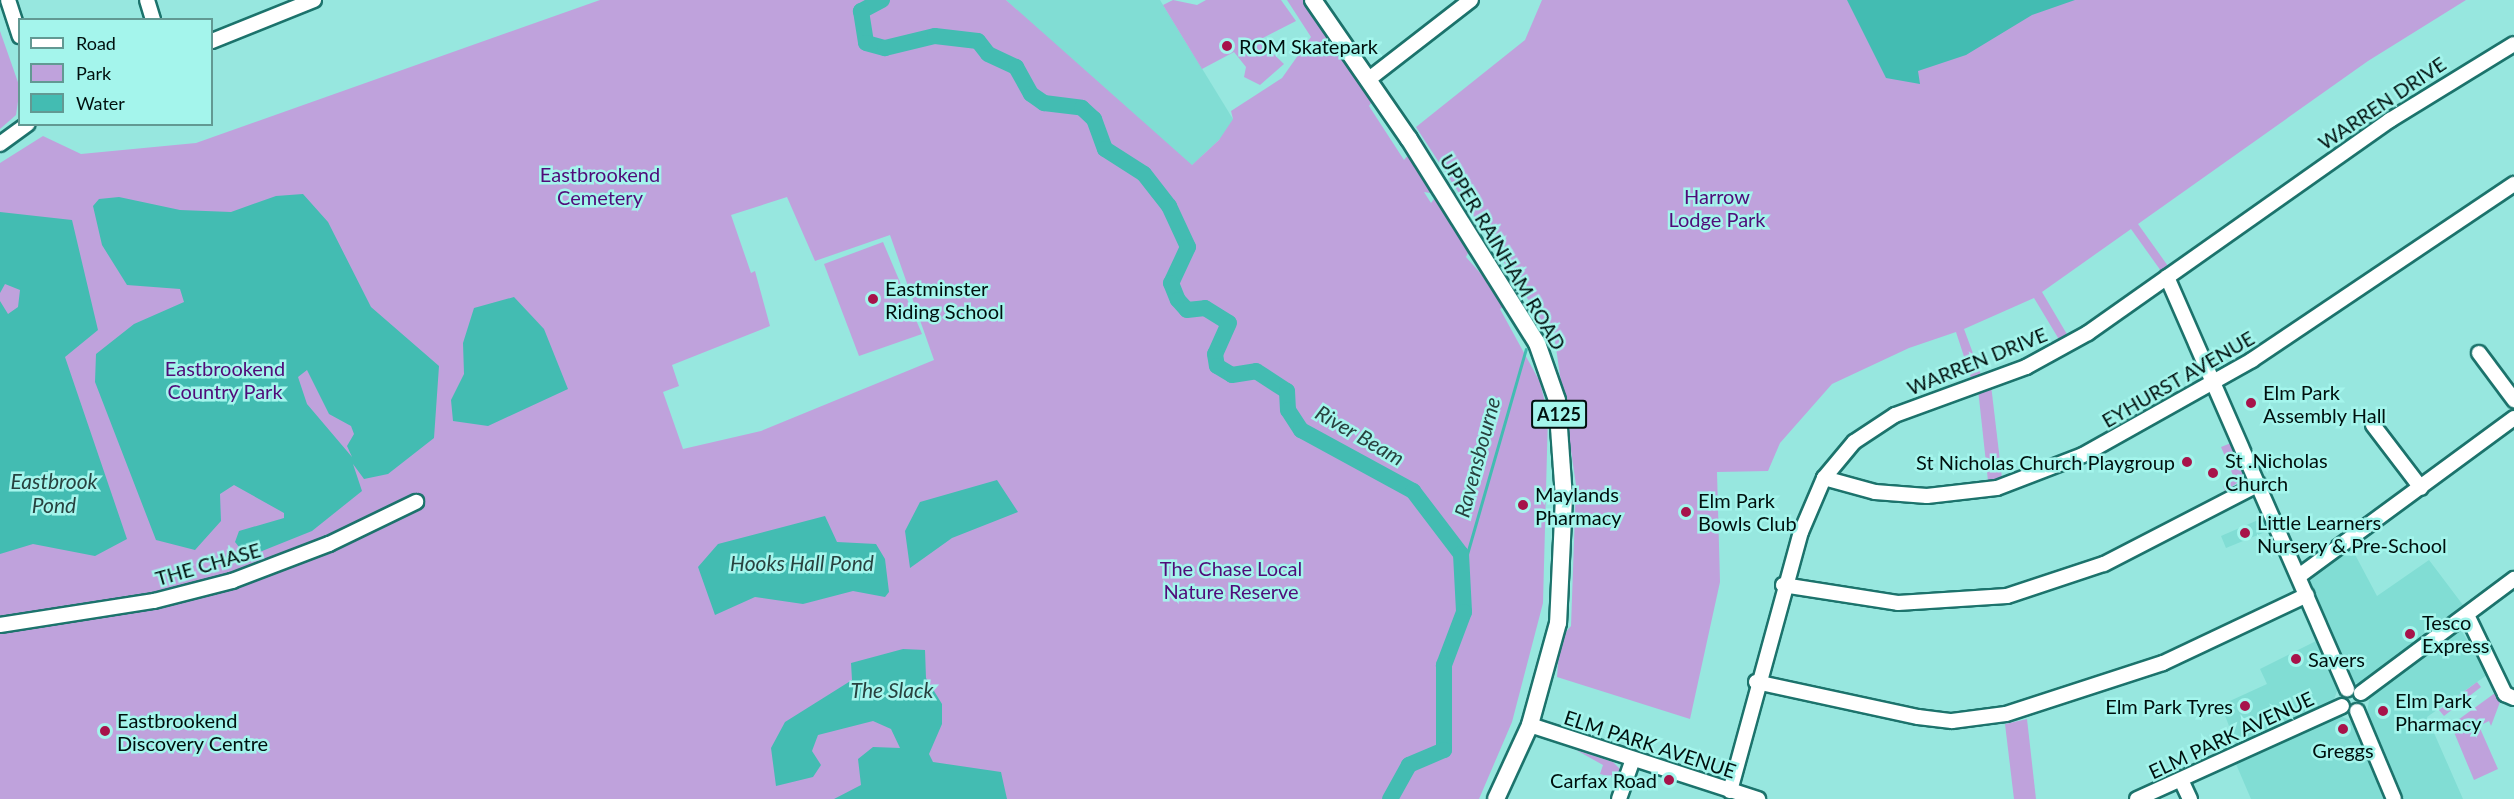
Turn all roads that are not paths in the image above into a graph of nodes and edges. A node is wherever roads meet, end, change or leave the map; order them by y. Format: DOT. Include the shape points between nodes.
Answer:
graph roads {
  1 [pos="8,0"];
  2 [pos="147,0"];
  3 [pos="314,0"];
  4 [pos="1312,0"];
  5 [pos="1471,0"];
  6 [pos="152,18"];
  7 [pos="18,30"];
  8 [pos="213,41"];
  9 [pos="2514,44"];
  10 [pos="1369,79"];
  11 [pos="25,126"];
  12 [pos="0,144"];
  13 [pos="2514,184"];
  14 [pos="2167,277"];
  15 [pos="2479,352"];
  16 [pos="2215,382"];
  17 [pos="2514,400"];
  18 [pos="2514,418"];
  19 [pos="2373,426"];
  20 [pos="1824,478"];
  21 [pos="2259,484"];
  22 [pos="2421,488"];
  23 [pos="416,502"];
  24 [pos="2299,576"];
  25 [pos="2514,579"];
  26 [pos="1783,585"];
  27 [pos="2307,595"];
  28 [pos="2467,615"];
  29 [pos="0,625"];
  30 [pos="1756,682"];
  31 [pos="2347,689"];
  32 [pos="2361,693"];
  33 [pos="2514,698"];
  34 [pos="2342,706"];
  35 [pos="2357,711"];
  36 [pos="1530,725"];
  37 [pos="1633,759"];
  38 [pos="2182,782"];
  39 [pos="1730,791"];
  40 [pos="2391,793"];
  41 [pos="1496,799"];
  42 [pos="1619,799"];
  43 [pos="1758,799"];
  44 [pos="2137,799"];
  45 [pos="2190,799"];
  1 -- 7 [label="street"];
  2 -- 6 [label="street"];
  3 -- 8 [label="street"];
  4 -- 10 [label="main road, UPPER RAINHAM ROAD / A125"];
  5 -- 10 [label="street"];
  9 -- 14 [label="street, WARREN DRIVE" via="2448,81"];
  10 -- 36 [label="main road, UPPER RAINHAM ROAD / A125" via="1538,343 1557,400 1564,478 1562,576 1558,623"];
  11 -- 12 [label="street"];
  13 -- 16 [label="street, EYHURST AVENUE"];
  14 -- 16 [label="street"];
  14 -- 20 [label="street, WARREN DRIVE" via="2088,333 2026,367 1913,407 1870,429"];
  15 -- 17 [label="street"];
  16 -- 20 [label="street, EYHURST AVENUE" via="2083,455 1997,488 1927,496 1875,492"];
  16 -- 21 [label="street"];
  18 -- 22 [label="street"];
  19 -- 22 [label="street"];
  20 -- 26 [label="street, WARREN DRIVE"];
  21 -- 24 [label="street"];
  21 -- 26 [label="street" via="2104,564 2007,596 1898,603"];
  22 -- 24 [label="street"];
  23 -- 29 [label="street, THE CHASE" via="329,544 232,581 154,601"];
  24 -- 27 [label="street"];
  25 -- 28 [label="street"];
  26 -- 30 [label="street, WARREN DRIVE"];
  27 -- 30 [label="street" via="2163,663 2006,714 1952,721 1918,717"];
  27 -- 31 [label="street"];
  28 -- 32 [label="street"];
  28 -- 33 [label="street" via="2505,694"];
  30 -- 39 [label="street, WARREN DRIVE"];
  31 -- 32 [label="street"];
  31 -- 34 [label="street"];
  32 -- 35 [label="street" via="2363,703"];
  34 -- 35 [label="street"];
  34 -- 38 [label="street, ELM PARK AVENUE"];
  35 -- 40 [label="street"];
  36 -- 37 [label="street, ELM PARK AVENUE"];
  36 -- 41 [label="main road, UPPER RAINHAM ROAD / A125"];
  37 -- 39 [label="street, ELM PARK AVENUE"];
  37 -- 42 [label="street"];
  38 -- 44 [label="street, ELM PARK AVENUE"];
  38 -- 45 [label="street"];
  39 -- 43 [label="street, ELM PARK AVENUE"];
}
